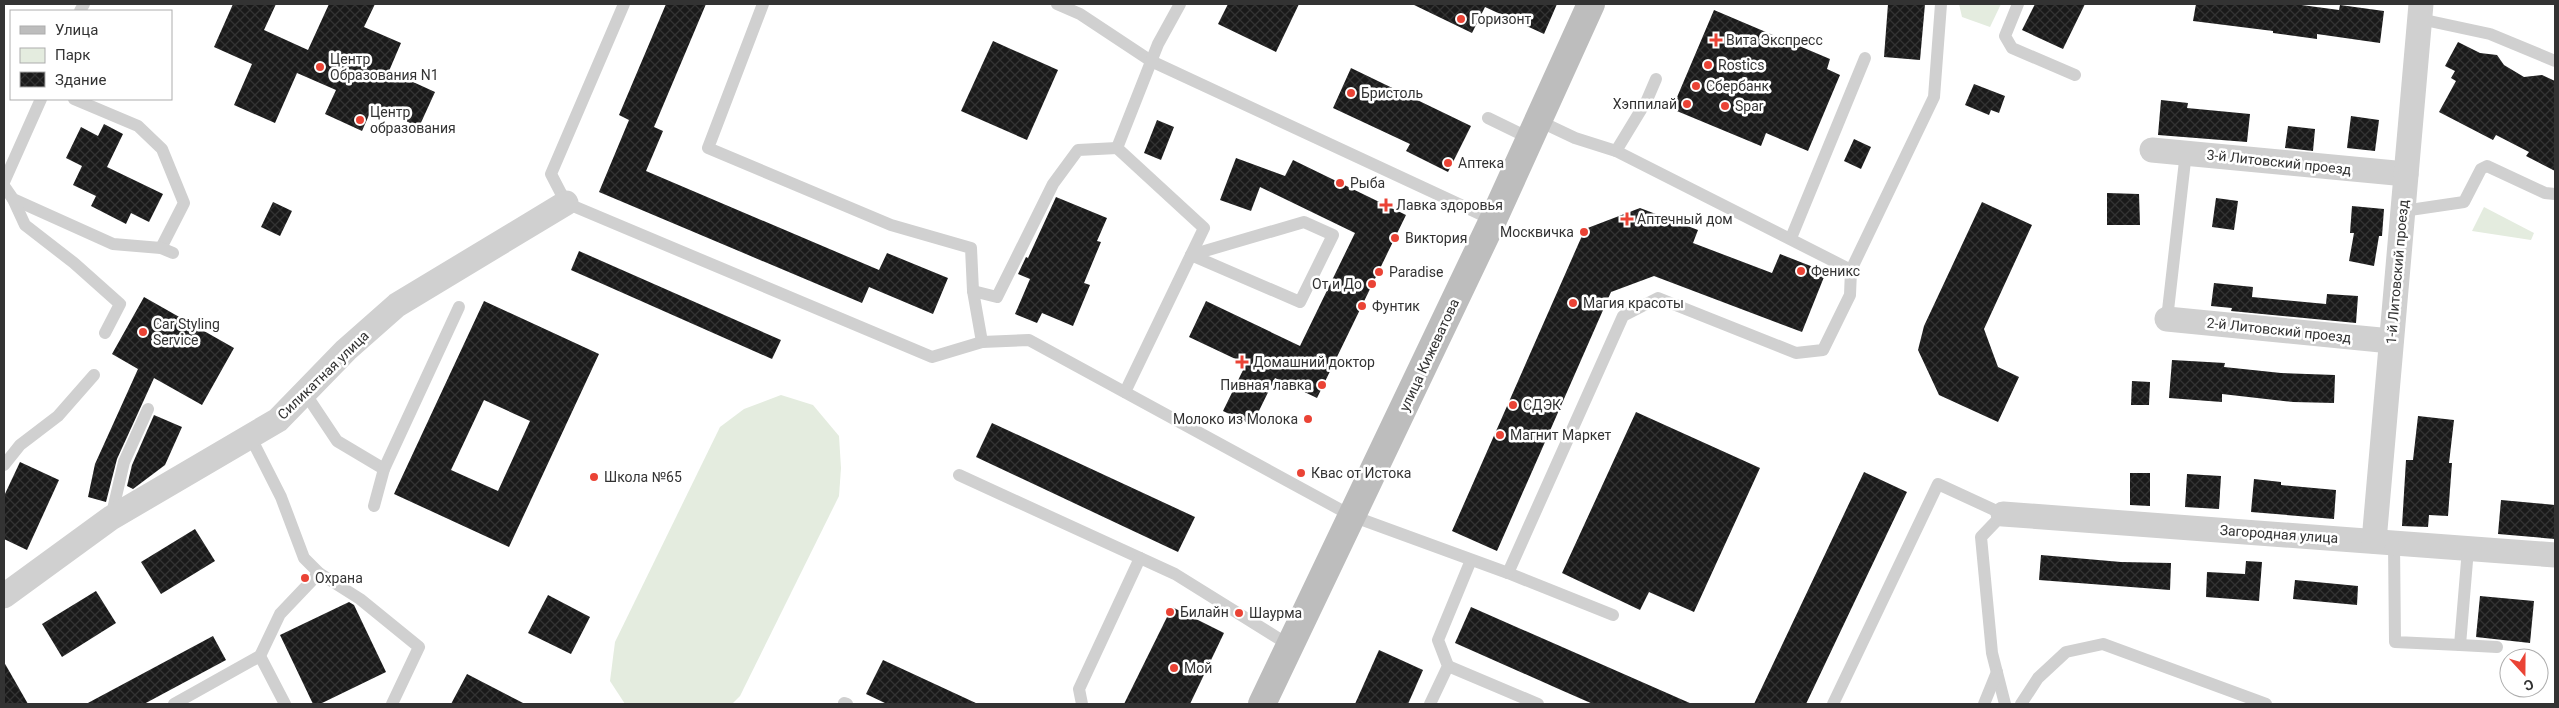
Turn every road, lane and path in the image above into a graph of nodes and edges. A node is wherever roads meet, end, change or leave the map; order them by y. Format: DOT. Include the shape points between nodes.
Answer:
graph roads {
  1 [pos="624,4"];
  2 [pos="763,4"];
  3 [pos="1057,4"];
  4 [pos="1180,4"];
  5 [pos="1591,4"];
  6 [pos="1941,4"];
  7 [pos="2018,4"];
  8 [pos="2420,11"];
  9 [pos="1865,58"];
  10 [pos="1151,61"];
  11 [pos="2555,61"];
  12 [pos="2075,76"];
  13 [pos="1656,79"];
  14 [pos="41,100"];
  15 [pos="76,100"];
  16 [pos="1488,118"];
  17 [pos="1533,129"];
  18 [pos="1117,148"];
  19 [pos="2152,150"];
  20 [pos="1616,151"];
  21 [pos="2186,152"];
  22 [pos="2406,174"];
  23 [pos="4,182"];
  24 [pos="4,186"];
  25 [pos="2555,194"];
  26 [pos="14,199"];
  27 [pos="566,203"];
  28 [pos="2403,211"];
  29 [pos="1492,220"];
  30 [pos="1791,238"];
  31 [pos="161,248"];
  32 [pos="173,253"];
  33 [pos="1191,255"];
  34 [pos="1852,270"];
  35 [pos="974,291"];
  36 [pos="459,307"];
  37 [pos="2167,319"];
  38 [pos="105,333"];
  39 [pos="2391,341"];
  40 [pos="982,342"];
  41 [pos="94,375"];
  42 [pos="1125,392"];
  43 [pos="305,393"];
  44 [pos="148,409"];
  45 [pos="250,436"];
  46 [pos="4,466"];
  47 [pos="384,469"];
  48 [pos="959,475"];
  49 [pos="374,506"];
  50 [pos="2003,514"];
  51 [pos="1352,516"];
  52 [pos="110,518"];
  53 [pos="2384,542"];
  54 [pos="2468,549"];
  55 [pos="2555,555"];
  56 [pos="1140,558"];
  57 [pos="1471,560"];
  58 [pos="319,573"];
  59 [pos="1508,573"];
  60 [pos="4,596"];
  61 [pos="1613,615"];
  62 [pos="1289,645"];
  63 [pos="2460,645"];
  64 [pos="2497,647"];
  65 [pos="260,656"];
  66 [pos="1448,666"];
  67 [pos="1997,672"];
  68 [pos="174,704"];
  69 [pos="285,704"];
  70 [pos="392,704"];
  71 [pos="1082,704"];
  72 [pos="1262,704"];
  73 [pos="1430,704"];
  74 [pos="1538,704"];
  75 [pos="1833,704"];
  76 [pos="1984,704"];
  77 [pos="2005,704"];
  78 [pos="2021,704"];
  79 [pos="2266,704"];
  1 -- 27 [label="lane" via="551,174"];
  2 -- 35 [label="lane" via="708,148 891,225 971,248"];
  3 -- 10 [label="lane" via="1080,14"];
  4 -- 10 [label="lane"];
  5 -- 17 [label="main road, улица Кижеватова"];
  6 -- 34 [label="lane" via="1934,97"];
  7 -- 12 [label="lane" via="2005,36 2012,48"];
  8 -- 11 [label="lane" via="2490,34"];
  8 -- 22 [label="street, 1-й Литовский проезд"];
  9 -- 30 [label="lane"];
  10 -- 18 [label="lane"];
  10 -- 29 [label="lane"];
  13 -- 20 [label="lane"];
  14 -- 23 [label="lane"];
  15 -- 31 [label="lane" via="138,126 162,149 184,203"];
  16 -- 17 [label="lane"];
  17 -- 20 [label="lane"];
  17 -- 29 [label="main road, улица Кижеватова"];
  18 -- 33 [label="lane" via="1204,228"];
  18 -- 35 [label="lane" via="1078,150 1054,184 996,297"];
  19 -- 21 [label="street, 3-й Литовский проезд"];
  20 -- 30 [label="lane"];
  21 -- 22 [label="street, 3-й Литовский проезд"];
  21 -- 37 [label="lane"];
  22 -- 28 [label="street, 1-й Литовский проезд"];
  24 -- 26 [label="lane"];
  25 -- 28 [label="lane" via="2546,193 2487,166 2481,169 2464,202"];
  26 -- 31 [label="lane" via="113,244"];
  26 -- 38 [label="lane" via="25,225 120,304"];
  27 -- 40 [label="lane" via="932,357"];
  27 -- 43 [label="street, Силикатная улица" via="397,305 346,350"];
  28 -- 39 [label="street, 1-й Литовский проезд"];
  29 -- 51 [label="main road, улица Кижеватова"];
  30 -- 34 [label="lane"];
  31 -- 32 [label="lane"];
  33 -- 33 [label="lane" via="1300,302 1333,235 1304,222"];
  33 -- 42 [label="lane"];
  34 -- 59 [label="lane" via="1850,295 1823,350 1796,352 1658,298 1622,316"];
  35 -- 40 [label="lane"];
  36 -- 47 [label="lane"];
  37 -- 39 [label="street, 2-й Литовский проезд"];
  39 -- 53 [label="street, 1-й Литовский проезд"];
  40 -- 42 [label="lane" via="1029,340"];
  41 -- 46 [label="lane" via="58,416 20,445"];
  42 -- 51 [label="lane"];
  43 -- 45 [label="street, Силикатная улица" via="278,420"];
  43 -- 47 [label="lane" via="337,441"];
  44 -- 52 [label="lane" via="124,462"];
  45 -- 52 [label="street, Силикатная улица"];
  45 -- 58 [label="lane" via="281,497 304,558"];
  47 -- 49 [label="lane"];
  48 -- 56 [label="lane"];
  50 -- 53 [label="street, Загородная улица"];
  50 -- 67 [label="lane" via="1981,537 1992,653"];
  50 -- 75 [label="lane" via="1938,484"];
  51 -- 57 [label="lane"];
  51 -- 62 [label="main road, улица Кижеватова"];
  52 -- 60 [label="street, Силикатная улица"];
  53 -- 54 [label="street, Загородная улица"];
  53 -- 63 [label="lane" via="2395,642"];
  54 -- 55 [label="street, Загородная улица"];
  54 -- 63 [label="lane"];
  56 -- 62 [label="lane" via="1175,574"];
  56 -- 71 [label="lane" via="1079,689"];
  57 -- 59 [label="lane"];
  57 -- 66 [label="lane" via="1438,640"];
  58 -- 65 [label="lane" via="280,614"];
  58 -- 70 [label="lane" via="360,599 419,647"];
  59 -- 61 [label="lane"];
  62 -- 72 [label="main road, улица Кижеватова"];
  63 -- 64 [label="lane"];
  65 -- 68 [label="lane"];
  65 -- 69 [label="lane"];
  66 -- 73 [label="lane"];
  66 -- 74 [label="lane"];
  67 -- 76 [label="lane"];
  67 -- 77 [label="lane"];
  78 -- 79 [label="lane" via="2038,678 2066,652 2103,644"];
}
